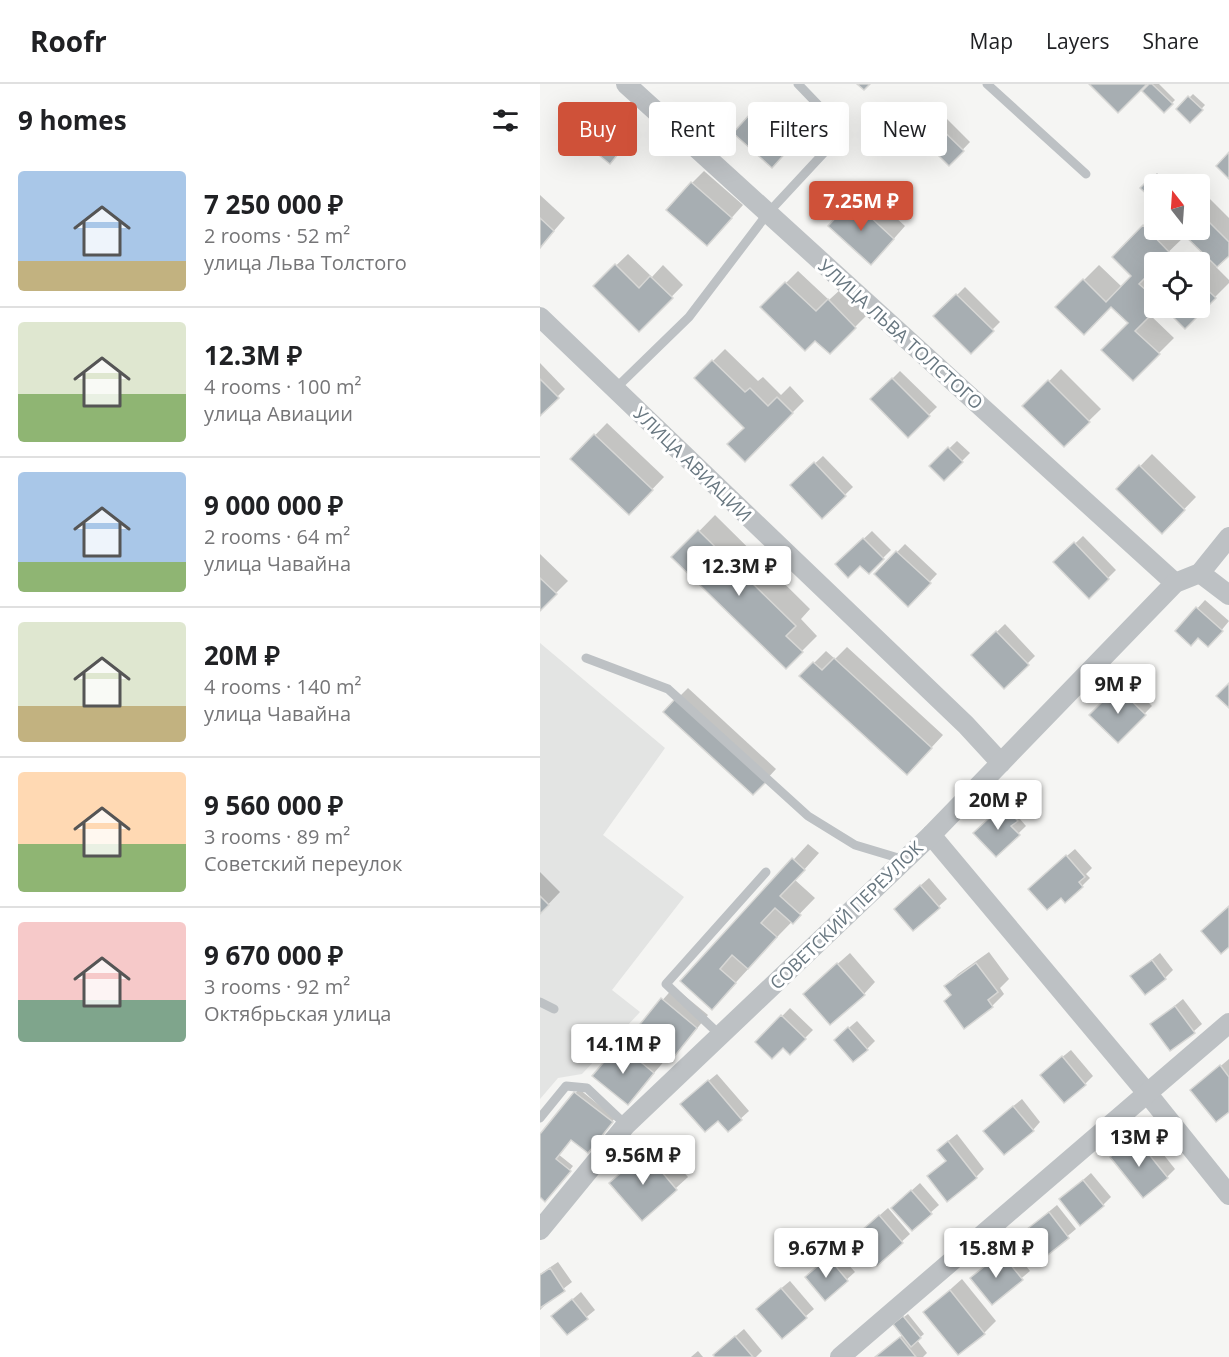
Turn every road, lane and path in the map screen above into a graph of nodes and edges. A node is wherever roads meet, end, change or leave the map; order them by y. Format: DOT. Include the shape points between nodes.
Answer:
graph roads {
  1 [pos="626,84"];
  2 [pos="798,84"];
  3 [pos="987,84"];
  4 [pos="1086,174"];
  5 [pos="768,213"];
  6 [pos="540,317"];
  7 [pos="615,389"];
  8 [pos="1229,537"];
  9 [pos="1200,573"];
  10 [pos="1175,583"];
  11 [pos="1229,595"];
  12 [pos="586,658"];
  13 [pos="1000,763"];
  14 [pos="931,835"];
  15 [pos="905,860"];
  16 [pos="766,872"];
  17 [pos="540,1002"];
  18 [pos="554,1009"];
  19 [pos="1229,1023"];
  20 [pos="720,1035"];
  21 [pos="1147,1093"];
  22 [pos="540,1118"];
  23 [pos="626,1125"];
  24 [pos="1229,1195"];
  25 [pos="540,1230"];
  26 [pos="840,1357"];
  1 -- 5 [label="street, УЛИЦА ЛЬВА ТОЛСТОГО"];
  2 -- 5 [label="lane" via="824,111 832,125 833,143"];
  3 -- 4 [label="lane"];
  5 -- 7 [label="lane" via="689,317"];
  5 -- 10 [label="street, УЛИЦА ЛЬВА ТОЛСТОГО"];
  6 -- 7 [label="street, УЛИЦА АВИАЦИИ"];
  7 -- 13 [label="street, УЛИЦА АВИАЦИИ" via="966,725"];
  8 -- 9 [label="street"];
  9 -- 10 [label="street"];
  9 -- 11 [label="street"];
  10 -- 13 [label="street"];
  12 -- 15 [label="lane" via="668,688 808,816 855,845"];
  13 -- 14 [label="street"];
  14 -- 15 [label="street, СОВЕТСКИЙ ПЕРЕУЛОК"];
  14 -- 21 [label="street, СОВЕТСКИЙ ПЕРЕУЛОК"];
  15 -- 20 [label="street, СОВЕТСКИЙ ПЕРЕУЛОК"];
  16 -- 20 [label="lane" via="666,984"];
  17 -- 18 [label="lane"];
  19 -- 21 [label="street"];
  20 -- 23 [label="street, СОВЕТСКИЙ ПЕРЕУЛОК"];
  21 -- 24 [label="street, СОВЕТСКИЙ ПЕРЕУЛОК"];
  21 -- 26 [label="street"];
  22 -- 23 [label="lane" via="566,1086 587,1088"];
  23 -- 25 [label="street, СОВЕТСКИЙ ПЕРЕУЛОК"];
}
